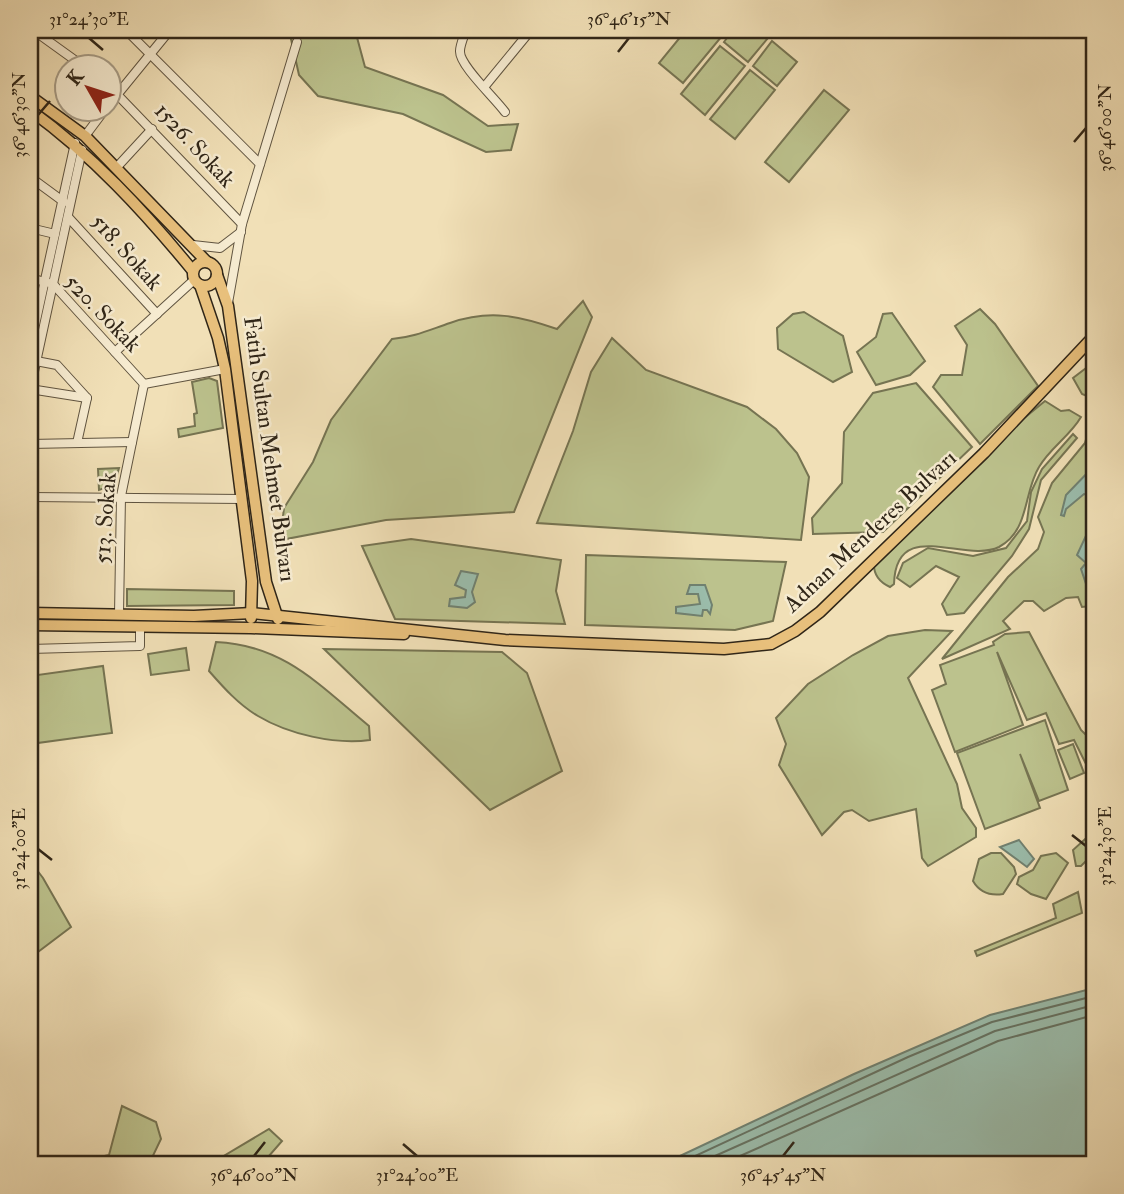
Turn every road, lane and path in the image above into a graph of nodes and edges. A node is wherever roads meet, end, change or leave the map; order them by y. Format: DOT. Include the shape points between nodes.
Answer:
graph roads {
  1 [pos="33,30"];
  2 [pos="126,30"];
  3 [pos="170,30"];
  4 [pos="466,30"];
  5 [pos="531,30"];
  6 [pos="297,42"];
  7 [pos="64,52"];
  8 [pos="151,54"];
  9 [pos="485,86"];
  10 [pos="122,88"];
  11 [pos="122,95"];
  12 [pos="30,96"];
  13 [pos="30,110"];
  14 [pos="505,112"];
  15 [pos="96,122"];
  16 [pos="152,129"];
  17 [pos="85,136"];
  18 [pos="79,146"];
  19 [pos="260,164"];
  20 [pos="117,167"];
  21 [pos="30,177"];
  22 [pos="62,200"];
  23 [pos="70,205"];
  24 [pos="68,216"];
  25 [pos="30,228"];
  26 [pos="242,228"];
  27 [pos="55,234"];
  28 [pos="193,245"];
  29 [pos="207,262"];
  30 [pos="217,275"];
  31 [pos="30,278"];
  32 [pos="196,279"];
  33 [pos="48,283"];
  34 [pos="228,306"];
  35 [pos="157,314"];
  36 [pos="1094,336"];
  37 [pos="1094,346"];
  38 [pos="30,348"];
  39 [pos="115,352"];
  40 [pos="1074,358"];
  41 [pos="36,361"];
  42 [pos="225,369"];
  43 [pos="144,384"];
  44 [pos="30,385"];
  45 [pos="87,398"];
  46 [pos="132,442"];
  47 [pos="77,443"];
  48 [pos="30,444"];
  49 [pos="121,496"];
  50 [pos="30,497"];
  51 [pos="242,499"];
  52 [pos="30,613"];
  53 [pos="252,613"];
  54 [pos="120,614"];
  55 [pos="278,615"];
  56 [pos="30,625"];
  57 [pos="140,627"];
  58 [pos="251,628"];
  59 [pos="278,629"];
  60 [pos="445,634"];
  61 [pos="30,649"];
  1 -- 7 [label="street"];
  2 -- 8 [label="street"];
  3 -- 8 [label="street"];
  4 -- 9 [label="street" via="460,51 463,66"];
  5 -- 9 [label="street"];
  6 -- 19 [label="street"];
  8 -- 10 [label="street"];
  8 -- 19 [label="street"];
  9 -- 14 [label="street"];
  11 -- 16 [label="street, 1526. Sokak"];
  12 -- 17 [label="main road, Fatih Sultan Mehmet Bulvarı"];
  13 -- 18 [label="main road, Fatih Sultan Mehmet Bulvarı"];
  15 -- 17 [label="street"];
  16 -- 20 [label="street"];
  16 -- 26 [label="street, 1526. Sokak"];
  17 -- 20 [label="main road, Fatih Sultan Mehmet Bulvarı"];
  18 -- 22 [label="street"];
  18 -- 23 [label="street"];
  18 -- 32 [label="main road, Fatih Sultan Mehmet Bulvarı" via="164,235"];
  19 -- 26 [label="street"];
  20 -- 28 [label="main road, Fatih Sultan Mehmet Bulvarı"];
  21 -- 22 [label="street"];
  22 -- 23 [label="street"];
  22 -- 27 [label="street"];
  23 -- 24 [label="street"];
  24 -- 33 [label="street"];
  24 -- 35 [label="street, 518. Sokak"];
  25 -- 27 [label="street"];
  26 -- 28 [label="street" via="220,248"];
  26 -- 34 [label="street"];
  27 -- 33 [label="street"];
  28 -- 29 [label="main road, Fatih Sultan Mehmet Bulvarı"];
  29 -- 30 [label="main road, Fatih Sultan Mehmet Bulvarı"];
  29 -- 32 [label="main road" via="197,265"];
  30 -- 32 [label="main road" via="211,285"];
  30 -- 34 [label="main road, Fatih Sultan Mehmet Bulvarı"];
  31 -- 33 [label="street, 520. Sokak"];
  32 -- 35 [label="street"];
  32 -- 42 [label="main road, Fatih Sultan Mehmet Bulvarı"];
  33 -- 38 [label="street"];
  33 -- 39 [label="street, 520. Sokak"];
  33 -- 41 [label="street"];
  34 -- 55 [label="main road, Fatih Sultan Mehmet Bulvarı" via="266,582"];
  35 -- 39 [label="street"];
  36 -- 40 [label="main road, Adnan Menderes Bulvarı"];
  37 -- 40 [label="main road, Adnan Menderes Bulvarı"];
  39 -- 43 [label="street, 520. Sokak"];
  40 -- 60 [label="main road, Adnan Menderes Bulvarı" via="984,453 820,612 784,639 724,649"];
  41 -- 44 [label="street"];
  41 -- 45 [label="street" via="57,365"];
  42 -- 43 [label="street"];
  42 -- 51 [label="main road, Fatih Sultan Mehmet Bulvarı"];
  43 -- 46 [label="street, 513. Sokak"];
  44 -- 45 [label="street"];
  45 -- 47 [label="street"];
  46 -- 47 [label="street"];
  46 -- 49 [label="street, 513. Sokak"];
  47 -- 48 [label="street"];
  49 -- 50 [label="street"];
  49 -- 51 [label="street"];
  49 -- 54 [label="street, 513. Sokak"];
  51 -- 53 [label="main road, Fatih Sultan Mehmet Bulvarı"];
  52 -- 54 [label="main road"];
  53 -- 54 [label="main road"];
  53 -- 55 [label="main road, Adnan Menderes Bulvarı"];
  53 -- 58 [label="main road, Fatih Sultan Mehmet Bulvarı"];
  55 -- 59 [label="main road, Fatih Sultan Mehmet Bulvarı"];
  55 -- 60 [label="main road, Adnan Menderes Bulvarı"];
  56 -- 57 [label="main road"];
  57 -- 58 [label="main road"];
  57 -- 61 [label="street" via="140,646"];
  58 -- 59 [label="main road, Adnan Menderes Bulvarı"];
  59 -- 60 [label="main road, Adnan Menderes Bulvarı"];
}
